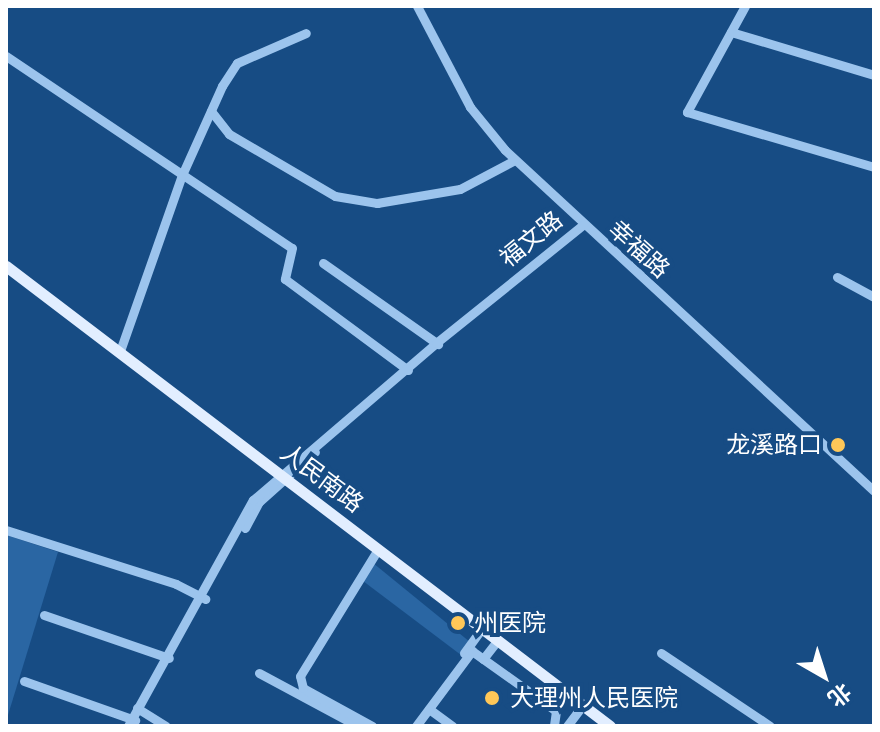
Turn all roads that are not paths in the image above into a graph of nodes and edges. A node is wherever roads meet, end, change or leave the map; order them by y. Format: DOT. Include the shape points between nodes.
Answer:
graph roads {
  1 [pos="417,6"];
  2 [pos="745,6"];
  3 [pos="731,32"];
  4 [pos="306,33"];
  5 [pos="6,56"];
  6 [pos="874,75"];
  7 [pos="211,111"];
  8 [pos="515,160"];
  9 [pos="874,167"];
  10 [pos="182,175"];
  11 [pos="583,225"];
  12 [pos="323,263"];
  13 [pos="6,266"];
  14 [pos="837,277"];
  15 [pos="874,297"];
  16 [pos="438,345"];
  17 [pos="120,351"];
  18 [pos="408,370"];
  19 [pos="282,475"];
  20 [pos="874,491"];
  21 [pos="6,530"];
  22 [pos="378,549"];
  23 [pos="203,598"];
  24 [pos="44,615"];
  25 [pos="482,628"];
  26 [pos="498,640"];
  27 [pos="661,653"];
  28 [pos="167,657"];
  29 [pos="483,659"];
  30 [pos="259,673"];
  31 [pos="24,681"];
  32 [pos="583,705"];
  33 [pos="429,709"];
  34 [pos="134,718"];
  35 [pos="166,726"];
  36 [pos="358,726"];
  37 [pos="372,726"];
  38 [pos="413,726"];
  39 [pos="452,726"];
  40 [pos="554,726"];
  41 [pos="567,726"];
  42 [pos="610,726"];
  43 [pos="770,726"];
  1 -- 8 [label="street, 幸福路" via="470,107"];
  2 -- 3 [label="street"];
  3 -- 6 [label="street"];
  3 -- 9 [label="street" via="687,112"];
  4 -- 7 [label="street" via="237,63"];
  5 -- 10 [label="street"];
  7 -- 8 [label="street" via="229,134 335,196 377,203 460,189"];
  7 -- 10 [label="street"];
  8 -- 11 [label="street, 幸福路"];
  10 -- 17 [label="street"];
  10 -- 18 [label="street" via="292,248 285,279"];
  11 -- 16 [label="street, 福文路"];
  11 -- 20 [label="street, 幸福路"];
  12 -- 16 [label="street"];
  13 -- 17 [label="main road, 人民南路"];
  14 -- 15 [label="street"];
  16 -- 18 [label="street, 福文路"];
  17 -- 19 [label="main road, 人民南路"];
  18 -- 19 [label="street, 福文路"];
  19 -- 22 [label="main road, 人民南路"];
  19 -- 23 [label="street, 福文路" via="253,500"];
  21 -- 23 [label="street"];
  22 -- 25 [label="main road, 人民南路"];
  22 -- 37 [label="street" via="300,676 303,688"];
  23 -- 28 [label="street, 福文路"];
  24 -- 28 [label="street"];
  25 -- 26 [label="main road, 人民南路"];
  25 -- 38 [label="street"];
  26 -- 29 [label="street"];
  26 -- 32 [label="main road, 人民南路"];
  27 -- 43 [label="street"];
  28 -- 34 [label="street, 福文路"];
  29 -- 33 [label="street" via="472,651"];
  29 -- 40 [label="street" via="556,711"];
  30 -- 36 [label="street"];
  31 -- 34 [label="street"];
  32 -- 41 [label="street"];
  32 -- 42 [label="main road, 人民南路"];
  33 -- 38 [label="street"];
  33 -- 39 [label="street"];
  34 -- 35 [label="street"];
}
